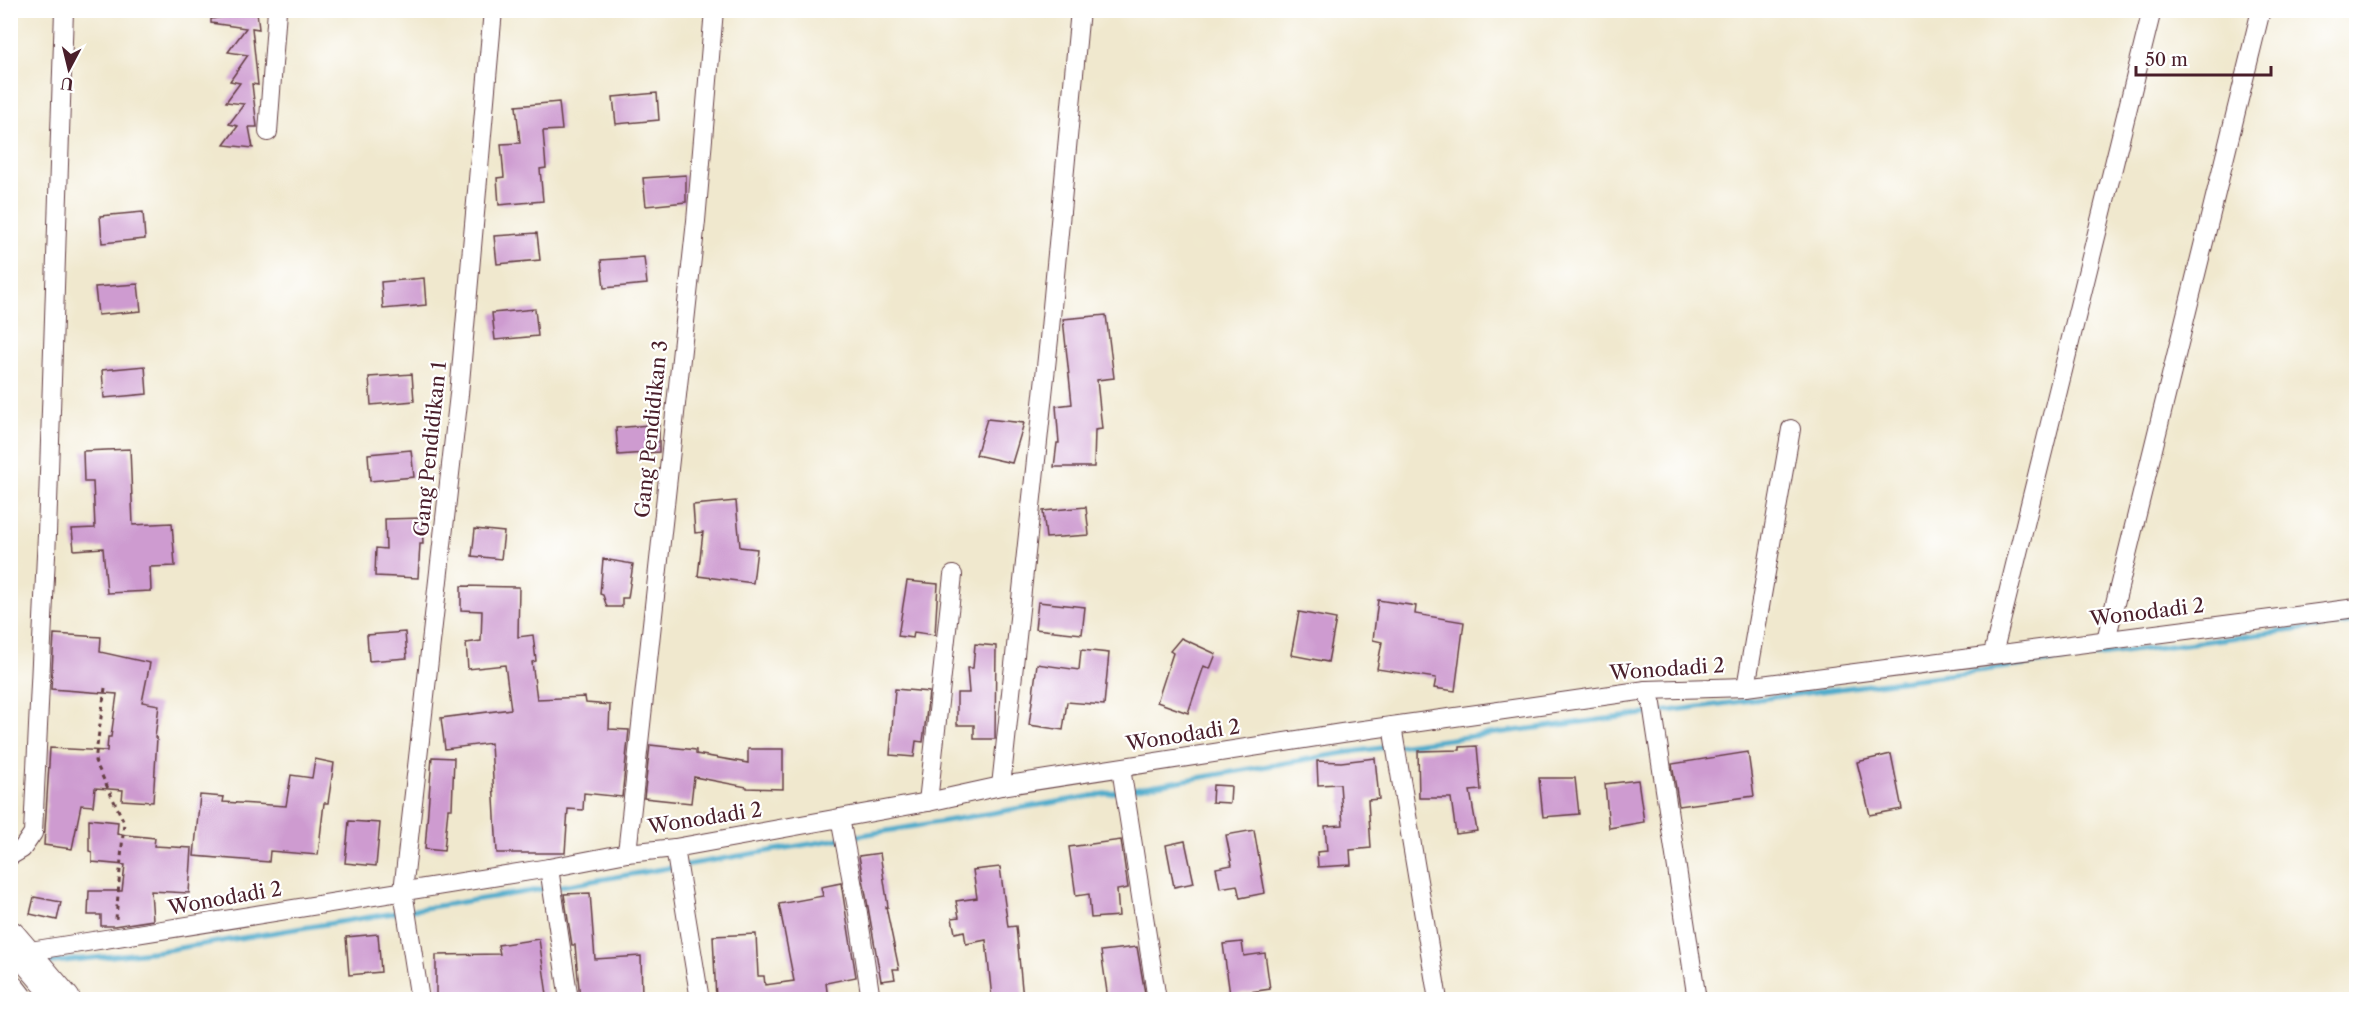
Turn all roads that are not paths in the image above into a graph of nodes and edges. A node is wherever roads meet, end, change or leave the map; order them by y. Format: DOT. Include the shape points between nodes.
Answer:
graph roads {
  1 [pos="64,10"];
  2 [pos="277,10"];
  3 [pos="493,10"];
  4 [pos="714,10"];
  5 [pos="1080,10"];
  6 [pos="2152,10"];
  7 [pos="2262,10"];
  8 [pos="268,132"];
  9 [pos="1791,429"];
  10 [pos="953,574"];
  11 [pos="2356,608"];
  12 [pos="2106,640"];
  13 [pos="1993,654"];
  14 [pos="1746,687"];
  15 [pos="1649,697"];
  16 [pos="1393,728"];
  17 [pos="1121,768"];
  18 [pos="1001,786"];
  19 [pos="928,802"];
  20 [pos="840,818"];
  21 [pos="675,848"];
  22 [pos="627,853"];
  23 [pos="10,856"];
  24 [pos="549,868"];
  25 [pos="403,891"];
  26 [pos="26,955"];
  27 [pos="10,991"];
  28 [pos="17,999"];
  29 [pos="64,999"];
  30 [pos="420,999"];
  31 [pos="569,999"];
  32 [pos="700,999"];
  33 [pos="871,999"];
  34 [pos="1157,999"];
  35 [pos="1438,999"];
  36 [pos="1697,999"];
  1 -- 23 [label="street" via="33,834 22,849"];
  2 -- 8 [label="street"];
  3 -- 25 [label="street, Gang Pendidikan 1" via="459,394"];
  4 -- 22 [label="street, Gang Pendidikan 3" via="695,232"];
  5 -- 18 [label="street"];
  6 -- 13 [label="street"];
  7 -- 12 [label="street"];
  9 -- 14 [label="street"];
  10 -- 19 [label="street"];
  11 -- 12 [label="street, Wonodadi 2"];
  12 -- 13 [label="street, Wonodadi 2"];
  13 -- 14 [label="street, Wonodadi 2"];
  14 -- 15 [label="street, Wonodadi 2"];
  15 -- 16 [label="street, Wonodadi 2"];
  15 -- 36 [label="street"];
  16 -- 17 [label="street, Wonodadi 2"];
  16 -- 35 [label="street"];
  17 -- 18 [label="street, Wonodadi 2"];
  17 -- 34 [label="street"];
  18 -- 19 [label="street, Wonodadi 2"];
  19 -- 20 [label="street, Wonodadi 2"];
  20 -- 21 [label="street, Wonodadi 2"];
  20 -- 33 [label="street"];
  21 -- 22 [label="street, Wonodadi 2"];
  21 -- 32 [label="street"];
  22 -- 24 [label="street, Wonodadi 2"];
  24 -- 25 [label="street, Wonodadi 2"];
  24 -- 31 [label="street"];
  25 -- 26 [label="street, Wonodadi 2"];
  25 -- 30 [label="street, Gang Pendidikan 1"];
  26 -- 29 [label="highway"];
  27 -- 28 [label="highway"];
}
